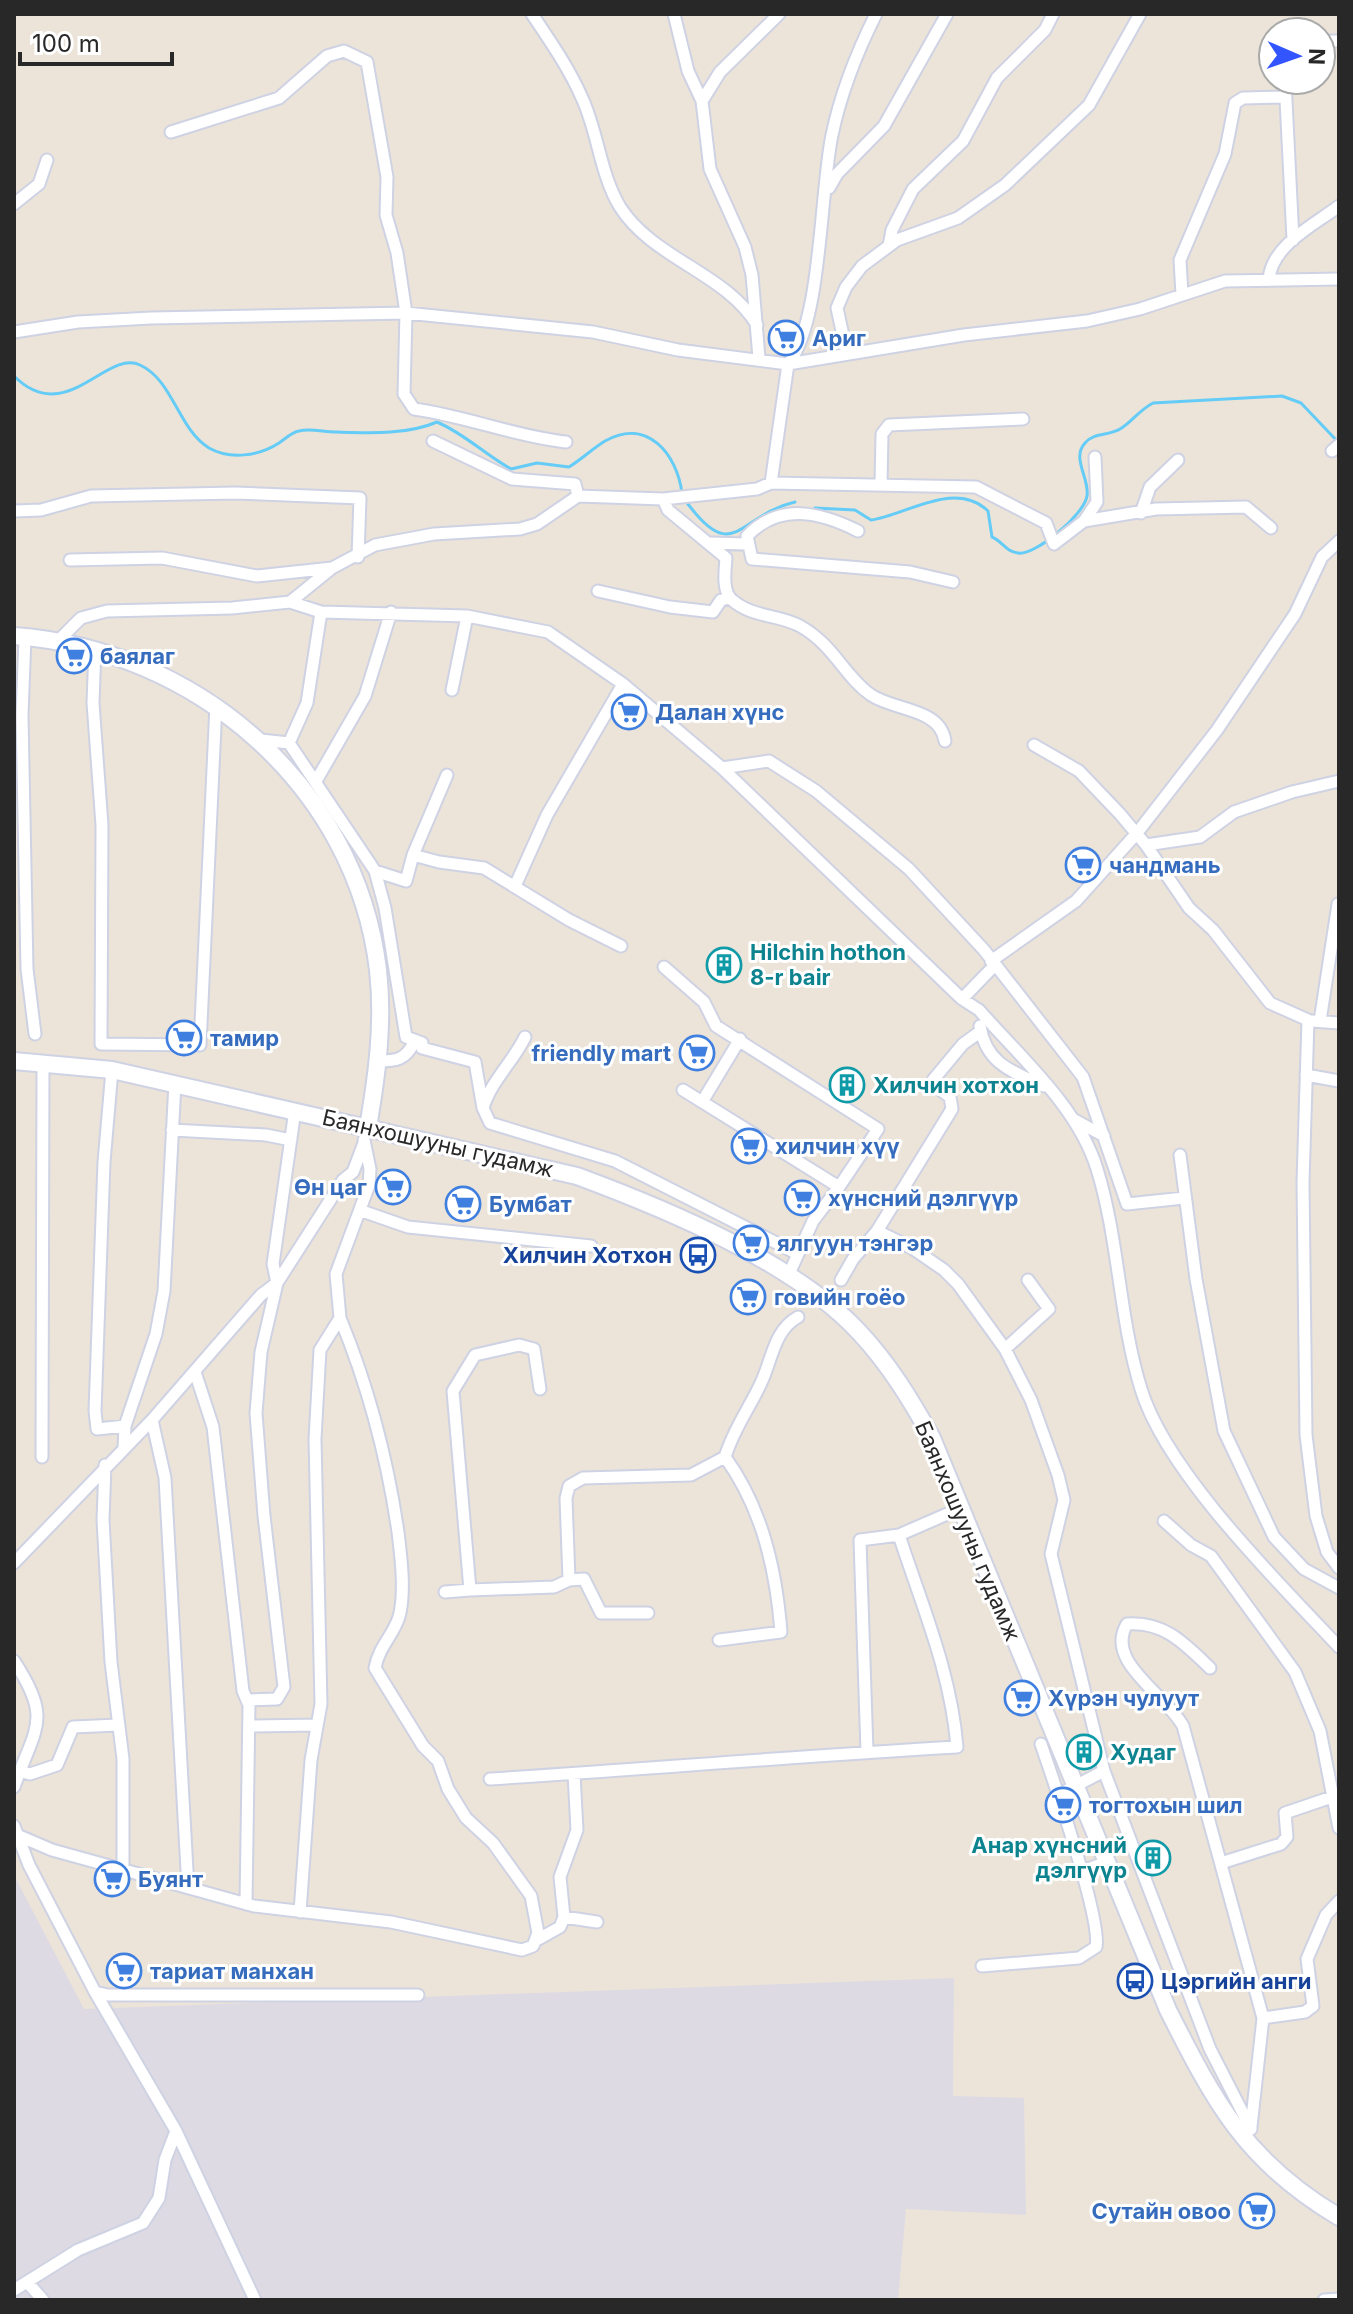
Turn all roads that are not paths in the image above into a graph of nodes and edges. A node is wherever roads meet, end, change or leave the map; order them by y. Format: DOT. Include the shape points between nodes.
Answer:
graph roads {
  1 [pos="532,14"];
  2 [pos="674,14"];
  3 [pos="779,14"];
  4 [pos="876,14"];
  5 [pos="947,14"];
  6 [pos="1053,14"];
  7 [pos="1140,14"];
  8 [pos="1286,97"];
  9 [pos="702,101"];
  10 [pos="171,132"];
  11 [pos="47,160"];
  12 [pos="827,192"];
  13 [pos="14,204"];
  14 [pos="1339,206"];
  15 [pos="1293,240"];
  16 [pos="889,246"];
  17 [pos="1269,279"];
  18 [pos="1339,279"];
  19 [pos="1182,295"];
  20 [pos="406,313"];
  21 [pos="757,325"];
  22 [pos="14,332"];
  23 [pos="847,354"];
  24 [pos="759,358"];
  25 [pos="788,364"];
  26 [pos="1023,419"];
  27 [pos="433,441"];
  28 [pos="566,442"];
  29 [pos="1095,457"];
  30 [pos="1178,460"];
  31 [pos="771,483"];
  32 [pos="881,484"];
  33 [pos="578,496"];
  34 [pos="667,498"];
  35 [pos="14,511"];
  36 [pos="1141,513"];
  37 [pos="1084,521"];
  38 [pos="1271,528"];
  39 [pos="858,531"];
  40 [pos="1339,541"];
  41 [pos="710,543"];
  42 [pos="747,544"];
  43 [pos="358,557"];
  44 [pos="70,560"];
  45 [pos="332,568"];
  46 [pos="953,582"];
  47 [pos="598,591"];
  48 [pos="730,598"];
  49 [pos="290,602"];
  50 [pos="321,612"];
  51 [pos="391,612"];
  52 [pos="467,616"];
  53 [pos="20,636"];
  54 [pos="59,640"];
  55 [pos="95,648"];
  56 [pos="623,684"];
  57 [pos="452,690"];
  58 [pos="216,704"];
  59 [pos="261,740"];
  60 [pos="945,741"];
  61 [pos="289,743"];
  62 [pos="1034,745"];
  63 [pos="722,768"];
  64 [pos="447,775"];
  65 [pos="316,781"];
  66 [pos="1339,781"];
  67 [pos="1137,833"];
  68 [pos="1146,845"];
  69 [pos="413,855"];
  70 [pos="375,871"];
  71 [pos="515,886"];
  72 [pos="1338,904"];
  73 [pos="621,946"];
  74 [pos="993,963"];
  75 [pos="664,967"];
  76 [pos="962,999"];
  77 [pos="979,1010"];
  78 [pos="1314,1021"];
  79 [pos="1339,1023"];
  80 [pos="981,1031"];
  81 [pos="35,1034"];
  82 [pos="525,1037"];
  83 [pos="740,1039"];
  84 [pos="414,1042"];
  85 [pos="14,1061"];
  86 [pos="378,1061"];
  87 [pos="43,1062"];
  88 [pos="112,1070"];
  89 [pos="1306,1075"];
  90 [pos="1339,1081"];
  91 [pos="175,1083"];
  92 [pos="1048,1088"];
  93 [pos="683,1090"];
  94 [pos="702,1102"];
  95 [pos="483,1108"];
  96 [pos="295,1110"];
  97 [pos="1073,1119"];
  98 [pos="172,1130"];
  99 [pos="366,1134"];
  100 [pos="1104,1136"];
  101 [pos="291,1140"];
  102 [pos="1180,1155"];
  103 [pos="839,1187"];
  104 [pos="1184,1198"];
  105 [pos="362,1211"];
  106 [pos="877,1231"];
  107 [pos="591,1246"];
  108 [pos="798,1254"];
  109 [pos="788,1276"];
  110 [pos="841,1280"];
  111 [pos="1028,1280"];
  112 [pos="277,1283"];
  113 [pos="798,1317"];
  114 [pos="340,1318"];
  115 [pos="1005,1349"];
  116 [pos="195,1372"];
  117 [pos="540,1389"];
  118 [pos="152,1420"];
  119 [pos="125,1426"];
  120 [pos="124,1448"];
  121 [pos="42,1457"];
  122 [pos="725,1457"];
  123 [pos="105,1465"];
  124 [pos="961,1508"];
  125 [pos="1164,1521"];
  126 [pos="899,1535"];
  127 [pos="14,1563"];
  128 [pos="1339,1568"];
  129 [pos="569,1580"];
  130 [pos="1339,1588"];
  131 [pos="470,1590"];
  132 [pos="445,1592"];
  133 [pos="648,1613"];
  134 [pos="719,1640"];
  135 [pos="1339,1647"];
  136 [pos="14,1661"];
  137 [pos="1210,1668"];
  138 [pos="248,1700"];
  139 [pos="118,1725"];
  140 [pos="317,1725"];
  141 [pos="250,1726"];
  142 [pos="1041,1744"];
  143 [pos="867,1752"];
  144 [pos="19,1771"];
  145 [pos="1104,1771"];
  146 [pos="574,1774"];
  147 [pos="490,1779"];
  148 [pos="14,1787"];
  149 [pos="1076,1788"];
  150 [pos="1058,1795"];
  151 [pos="1335,1796"];
  152 [pos="1339,1828"];
  153 [pos="15,1830"];
  154 [pos="1107,1862"];
  155 [pos="1221,1863"];
  156 [pos="123,1870"];
  157 [pos="1080,1872"];
  158 [pos="188,1888"];
  159 [pos="1339,1901"];
  160 [pos="246,1904"];
  161 [pos="300,1912"];
  162 [pos="564,1917"];
  163 [pos="597,1922"];
  164 [pos="535,1941"];
  165 [pos="982,1966"];
  166 [pos="95,1992"];
  167 [pos="418,1995"];
  168 [pos="1263,2018"];
  169 [pos="1251,2127"];
  170 [pos="176,2131"];
  171 [pos="1251,2149"];
  172 [pos="1338,2215"];
  173 [pos="28,2283"];
  174 [pos="14,2290"];
  175 [pos="1339,2299"];
  176 [pos="43,2300"];
  177 [pos="255,2300"];
  178 [pos="1324,2300"];
  1 -- 21 [label="street" via="582,98 620,207 643,233 745,305"];
  2 -- 9 [label="street" via="688,71"];
  3 -- 9 [label="street" via="720,72"];
  4 -- 12 [label="street" via="848,72 831,139"];
  5 -- 12 [label="street" via="884,126 837,174"];
  6 -- 16 [label="street" via="1045,30 997,78 963,141 913,189"];
  7 -- 16 [label="street" via="1089,105 1005,185 958,218"];
  8 -- 15 [label="street"];
  8 -- 19 [label="street" via="1243,98 1235,103 1225,154 1180,260"];
  9 -- 21 [label="street" via="710,169 745,247"];
  10 -- 20 [label="street" via="279,98 327,56 344,51 367,62 387,177 386,215"];
  11 -- 13 [label="street" via="39,184"];
  12 -- 25 [label="street" via="800,349"];
  14 -- 15 [label="street"];
  15 -- 17 [label="street" via="1271,263"];
  16 -- 23 [label="street" via="856,274 840,299 837,315"];
  17 -- 18 [label="street"];
  17 -- 19 [label="street" via="1225,281"];
  19 -- 23 [label="street" via="1087,321"];
  20 -- 22 [label="street" via="151,318"];
  20 -- 24 [label="street" via="593,332 709,355"];
  20 -- 28 [label="street" via="404,394 414,409 463,416 509,434"];
  21 -- 24 [label="street"];
  23 -- 25 [label="street"];
  24 -- 25 [label="street"];
  25 -- 31 [label="street"];
  26 -- 32 [label="street" via="889,425 882,434"];
  27 -- 33 [label="street" via="512,479 575,484"];
  29 -- 37 [label="street" via="1097,502"];
  30 -- 36 [label="street" via="1150,487"];
  31 -- 32 [label="street"];
  31 -- 34 [label="street"];
  32 -- 37 [label="street" via="976,487 1046,523 1052,539"];
  33 -- 34 [label="street"];
  33 -- 43 [label="street" via="537,524 520,529 434,534 375,545"];
  34 -- 41 [label="street" via="668,510"];
  35 -- 43 [label="street" via="41,510 91,496 235,493 360,498"];
  36 -- 37 [label="street"];
  36 -- 38 [label="street" via="1246,507"];
  39 -- 42 [label="street" via="831,517 795,513 764,519 747,536"];
  40 -- 67 [label="street" via="1322,557 1295,614 1217,730"];
  41 -- 42 [label="street"];
  41 -- 48 [label="street" via="726,558"];
  42 -- 46 [label="street" via="752,559 910,572"];
  43 -- 45 [label="street"];
  44 -- 45 [label="street" via="162,558 257,576"];
  45 -- 49 [label="street"];
  47 -- 48 [label="street" via="713,612 721,600"];
  48 -- 60 [label="street" via="761,617 787,620 826,643 869,694 936,719"];
  49 -- 50 [label="street"];
  49 -- 54 [label="street" via="107,611 81,618"];
  50 -- 51 [label="street"];
  50 -- 61 [label="street" via="307,703"];
  51 -- 52 [label="street"];
  51 -- 65 [label="street" via="360,708"];
  52 -- 56 [label="street" via="548,632"];
  52 -- 57 [label="street"];
  53 -- 54 [label="main road"];
  53 -- 81 [label="street" via="27,955"];
  54 -- 55 [label="main road"];
  55 -- 58 [label="main road"];
  55 -- 58 [label="street" via="101,1044 200,1045"];
  56 -- 63 [label="street"];
  56 -- 71 [label="street" via="547,815"];
  58 -- 59 [label="main road"];
  59 -- 61 [label="street"];
  59 -- 86 [label="main road" via="322,815 357,887 377,969"];
  61 -- 65 [label="street"];
  62 -- 67 [label="street" via="1079,771"];
  63 -- 74 [label="street" via="769,761 816,791 909,869"];
  63 -- 76 [label="street"];
  64 -- 69 [label="street"];
  65 -- 70 [label="street"];
  66 -- 68 [label="street" via="1234,812 1200,837"];
  67 -- 68 [label="street"];
  67 -- 74 [label="street" via="1076,901"];
  68 -- 78 [label="street" via="1189,908 1270,1003"];
  69 -- 70 [label="street" via="406,881"];
  69 -- 71 [label="street" via="484,868"];
  70 -- 84 [label="street" via="403,1032"];
  71 -- 73 [label="street"];
  72 -- 78 [label="street"];
  74 -- 76 [label="street"];
  74 -- 100 [label="street" via="1083,1077"];
  75 -- 83 [label="street" via="704,1002 716,1026"];
  76 -- 77 [label="street"];
  77 -- 80 [label="street"];
  77 -- 92 [label="street"];
  78 -- 79 [label="street"];
  78 -- 89 [label="street"];
  80 -- 92 [label="street" via="998,1066"];
  80 -- 106 [label="street" via="933,1080 950,1097 952,1109"];
  82 -- 95 [label="street"];
  83 -- 94 [label="street"];
  83 -- 103 [label="street" via="878,1129"];
  84 -- 86 [label="street" via="398,1061"];
  84 -- 95 [label="street" via="475,1062"];
  85 -- 87 [label="main road, Баянхошууны гудамж"];
  86 -- 99 [label="main road"];
  87 -- 88 [label="main road, Баянхошууны гудамж"];
  87 -- 121 [label="street"];
  88 -- 91 [label="main road, Баянхошууны гудамж"];
  88 -- 119 [label="street" via="95,1411 97,1429"];
  89 -- 90 [label="street"];
  89 -- 128 [label="street" via="1306,1435 1316,1516 1327,1552"];
  91 -- 96 [label="main road, Баянхошууны гудамж"];
  91 -- 98 [label="street"];
  92 -- 97 [label="street"];
  93 -- 94 [label="street"];
  94 -- 103 [label="street"];
  95 -- 108 [label="street" via="490,1123 615,1161"];
  96 -- 99 [label="main road, Баянхошууны гудамж"];
  96 -- 101 [label="street"];
  97 -- 100 [label="street"];
  97 -- 135 [label="street" via="1097,1168 1141,1391 1175,1458"];
  98 -- 101 [label="street"];
  98 -- 119 [label="street" via="164,1291 156,1334"];
  99 -- 105 [label="street" via="370,1169"];
  99 -- 109 [label="main road, Баянхошууны гудамж" via="577,1176 651,1203"];
  99 -- 112 [label="street" via="353,1172"];
  100 -- 104 [label="street" via="1127,1204"];
  101 -- 112 [label="street" via="273,1264"];
  102 -- 104 [label="street"];
  103 -- 108 [label="street" via="813,1221"];
  104 -- 130 [label="street" via="1224,1431 1274,1537 1304,1569"];
  105 -- 107 [label="street" via="408,1227"];
  105 -- 114 [label="street" via="336,1274"];
  106 -- 110 [label="street"];
  106 -- 115 [label="street" via="944,1270"];
  108 -- 109 [label="street"];
  109 -- 124 [label="main road, Баянхошууны гудамж" via="858,1330 897,1378 932,1438"];
  111 -- 115 [label="street" via="1049,1309"];
  112 -- 116 [label="street"];
  112 -- 138 [label="street" via="261,1352 256,1413 284,1687 277,1699"];
  113 -- 122 [label="street" via="778,1337"];
  114 -- 140 [label="street" via="320,1350 315,1439 321,1704"];
  114 -- 164 [label="street" via="366,1380 391,1479 400,1546 400,1614 378,1650 375,1668 423,1746 438,1761 466,1818 493,1843 531,1896"];
  115 -- 145 [label="street" via="1031,1400 1064,1500 1051,1554"];
  116 -- 118 [label="street"];
  116 -- 138 [label="street" via="213,1427"];
  117 -- 131 [label="street" via="534,1349 519,1345 475,1355 453,1391"];
  118 -- 120 [label="street"];
  118 -- 158 [label="street" via="166,1492"];
  119 -- 120 [label="street"];
  120 -- 123 [label="street"];
  122 -- 129 [label="street" via="691,1475 583,1478 569,1486 564,1509"];
  122 -- 134 [label="street" via="755,1504 781,1632"];
  123 -- 127 [label="street"];
  123 -- 139 [label="street" via="102,1504"];
  124 -- 126 [label="street"];
  124 -- 149 [label="main road, Баянхошууны гудамж"];
  125 -- 151 [label="street" via="1211,1556 1295,1672 1320,1731"];
  126 -- 143 [label="street" via="860,1540"];
  126 -- 143 [label="street" via="953,1702 957,1747"];
  129 -- 131 [label="street" via="554,1587"];
  129 -- 133 [label="street" via="584,1579 601,1613"];
  131 -- 132 [label="street"];
  136 -- 144 [label="street" via="33,1690 39,1714"];
  137 -- 155 [label="street" via="1160,1628 1127,1624 1121,1633 1120,1648 1132,1667 1183,1726"];
  138 -- 141 [label="street"];
  139 -- 144 [label="street" via="73,1727 57,1765 30,1774"];
  139 -- 156 [label="street"];
  140 -- 141 [label="street"];
  140 -- 161 [label="street"];
  141 -- 160 [label="street"];
  142 -- 150 [label="street"];
  143 -- 146 [label="street"];
  144 -- 148 [label="street"];
  145 -- 149 [label="street"];
  145 -- 169 [label="street" via="1210,2049"];
  146 -- 147 [label="street"];
  146 -- 162 [label="street" via="577,1830 560,1877"];
  149 -- 150 [label="street"];
  149 -- 154 [label="main road, Баянхошууны гудамж"];
  150 -- 157 [label="street"];
  151 -- 152 [label="street"];
  151 -- 155 [label="street" via="1285,1813 1285,1842"];
  153 -- 156 [label="street" via="52,1850"];
  153 -- 166 [label="street"];
  154 -- 157 [label="street"];
  154 -- 171 [label="main road, Баянхошууны гудамж" via="1168,2010 1201,2075"];
  155 -- 168 [label="street"];
  156 -- 158 [label="street"];
  157 -- 165 [label="street" via="1097,1934 1091,1952 1079,1958"];
  158 -- 160 [label="street"];
  159 -- 168 [label="street" via="1326,1915 1307,1959 1313,2006"];
  160 -- 161 [label="street"];
  161 -- 164 [label="street" via="391,1922 522,1950"];
  162 -- 163 [label="street"];
  162 -- 164 [label="street" via="560,1927"];
  166 -- 167 [label="street"];
  166 -- 170 [label="street"];
  168 -- 169 [label="street"];
  169 -- 171 [label="street"];
  170 -- 173 [label="street" via="153,2213 143,2223 78,2250"];
  170 -- 177 [label="street"];
  171 -- 172 [label="main road, Баянхошууны гудамж" via="1275,2174"];
  173 -- 174 [label="street"];
  173 -- 176 [label="street"];
  175 -- 178 [label="street"];
}
